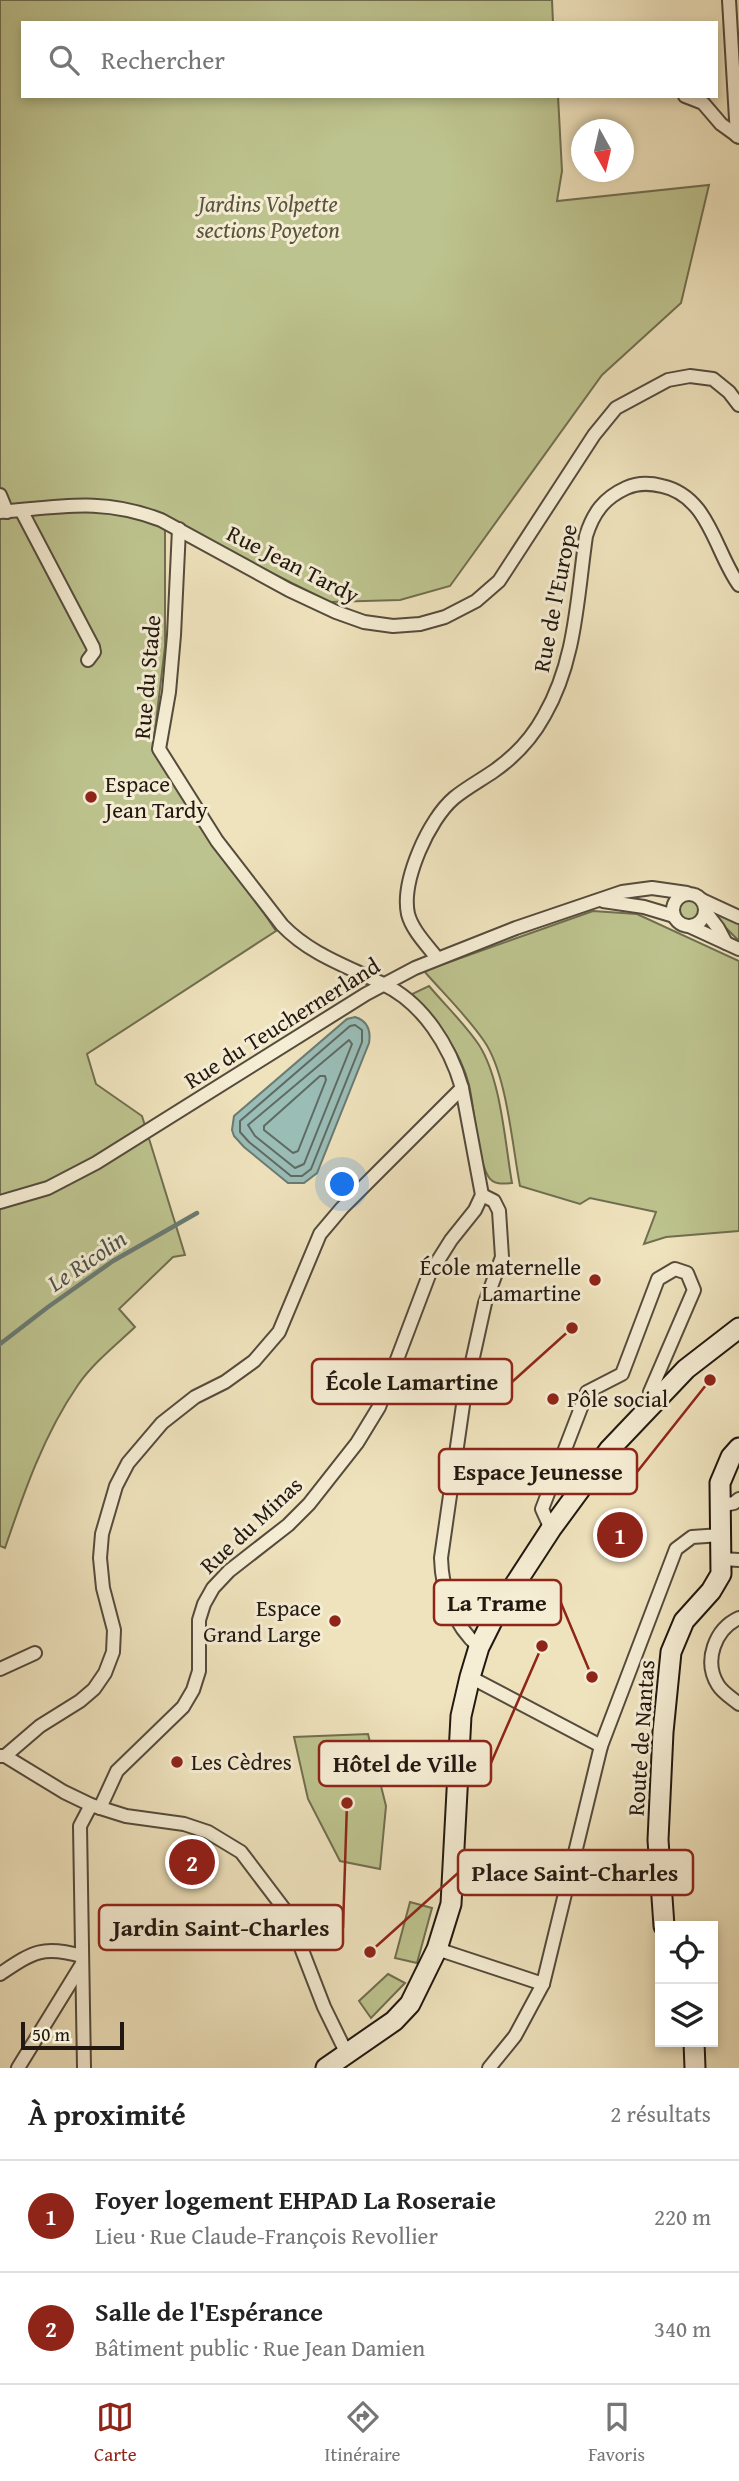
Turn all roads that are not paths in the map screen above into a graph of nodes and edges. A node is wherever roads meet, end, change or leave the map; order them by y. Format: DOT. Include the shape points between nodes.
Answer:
graph roads {
  1 [pos="729,0"];
  2 [pos="690,98"];
  3 [pos="738,137"];
  4 [pos="739,405"];
  5 [pos="0,495"];
  6 [pos="21,510"];
  7 [pos="4,512"];
  8 [pos="179,529"];
  9 [pos="739,585"];
  10 [pos="88,660"];
  11 [pos="687,893"];
  12 [pos="595,900"];
  13 [pos="703,905"];
  14 [pos="674,916"];
  15 [pos="739,917"];
  16 [pos="689,926"];
  17 [pos="726,943"];
  18 [pos="739,949"];
  19 [pos="437,958"];
  20 [pos="383,984"];
  21 [pos="463,1088"];
  22 [pos="482,1195"];
  23 [pos="0,1202"];
  24 [pos="739,1328"];
  25 [pos="657,1398"];
  26 [pos="739,1448"];
  27 [pos="739,1499"];
  28 [pos="719,1506"];
  29 [pos="551,1529"];
  30 [pos="720,1535"];
  31 [pos="731,1560"];
  32 [pos="739,1618"];
  33 [pos="480,1647"];
  34 [pos="35,1653"];
  35 [pos="0,1669"];
  36 [pos="470,1677"];
  37 [pos="739,1704"];
  38 [pos="601,1746"];
  39 [pos="2,1756"];
  40 [pos="95,1807"];
  41 [pos="664,1921"];
  42 [pos="437,1949"];
  43 [pos="83,1959"];
  44 [pos="0,1975"];
  45 [pos="543,1984"];
  46 [pos="694,2047"];
  47 [pos="339,2062"];
  48 [pos="83,2066"];
  49 [pos="19,2068"];
  50 [pos="489,2068"];
  51 [pos="695,2068"];
  1 -- 3 [label="street"];
  2 -- 3 [label="street" via="702,103"];
  4 -- 8 [label="street, Rue Jean Tardy" via="713,379 690,376 668,380 616,408 499,581 456,612 420,624 363,622 336,612"];
  5 -- 7 [label="street"];
  6 -- 7 [label="street, Rue Jean Tardy"];
  6 -- 8 [label="street, Rue Jean Tardy" via="98,504 141,512"];
  6 -- 10 [label="street" via="91,642 94,652"];
  8 -- 20 [label="street, Rue du Stade" via="169,692 159,749 227,855 282,925 314,952"];
  9 -- 19 [label="street, Rue de l'Europe" via="698,509 685,496 652,484 632,485 600,506 586,536 570,649 557,692 517,751 445,807 418,854 408,890 408,914"];
  11 -- 12 [label="street, Rue du Teuchernerland" via="652,888"];
  11 -- 13 [label="street" via="696,895"];
  11 -- 14 [label="street" via="675,901"];
  12 -- 14 [label="street, Rue du Teuchernerland"];
  12 -- 19 [label="street, Rue du Teuchernerland"];
  13 -- 15 [label="street"];
  13 -- 16 [label="street" via="698,923"];
  13 -- 17 [label="street"];
  14 -- 16 [label="street"];
  16 -- 17 [label="street"];
  17 -- 18 [label="street"];
  19 -- 20 [label="street, Rue du Teuchernerland"];
  20 -- 21 [label="street, Rue du Stade" via="402,995 440,1037"];
  20 -- 23 [label="street, Rue du Teuchernerland" via="96,1163 48,1188"];
  21 -- 22 [label="street, Rue du Stade"];
  21 -- 39 [label="street" via="320,1234 279,1332 254,1360 162,1423 128,1463 102,1534 103,1588 114,1630 113,1652 105,1673 80,1701"];
  22 -- 33 [label="street" via="494,1201 499,1212 502,1257 485,1303 464,1398 441,1558 441,1576 452,1611"];
  22 -- 40 [label="street, Rue du Minas" via="429,1275 379,1407 357,1443 288,1525 213,1588 199,1620 199,1671 193,1690 183,1707 117,1771"];
  24 -- 25 [label="main road"];
  25 -- 29 [label="main road" via="602,1458"];
  25 -- 29 [label="street" via="650,1392 694,1290 687,1273 675,1269 658,1279 622,1374 587,1392 542,1509"];
  26 -- 28 [label="main road, Route de Nantas" via="723,1474"];
  27 -- 28 [label="street"];
  28 -- 30 [label="main road, Route de Nantas"];
  29 -- 33 [label="main road"];
  30 -- 31 [label="main road, Route de Nantas"];
  30 -- 38 [label="street" via="692,1537 676,1549"];
  31 -- 41 [label="main road, Route de Nantas" via="684,1621 671,1652 658,1840"];
  32 -- 37 [label="street" via="716,1640 711,1662 718,1686"];
  33 -- 36 [label="main road"];
  34 -- 35 [label="street"];
  36 -- 38 [label="street"];
  36 -- 42 [label="main road" via="461,1716 451,1904"];
  38 -- 45 [label="street"];
  39 -- 40 [label="street"];
  40 -- 43 [label="street, Rue du Minas" via="80,1826"];
  40 -- 47 [label="street" via="184,1824 241,1852 288,1914 324,2007"];
  42 -- 45 [label="street"];
  42 -- 47 [label="main road" via="410,2004"];
  43 -- 44 [label="street" via="59,1950 31,1953"];
  43 -- 48 [label="street, Rue du Minas"];
  43 -- 49 [label="street"];
  45 -- 50 [label="street" via="515,2036"];
  46 -- 51 [label="main road"];
}
